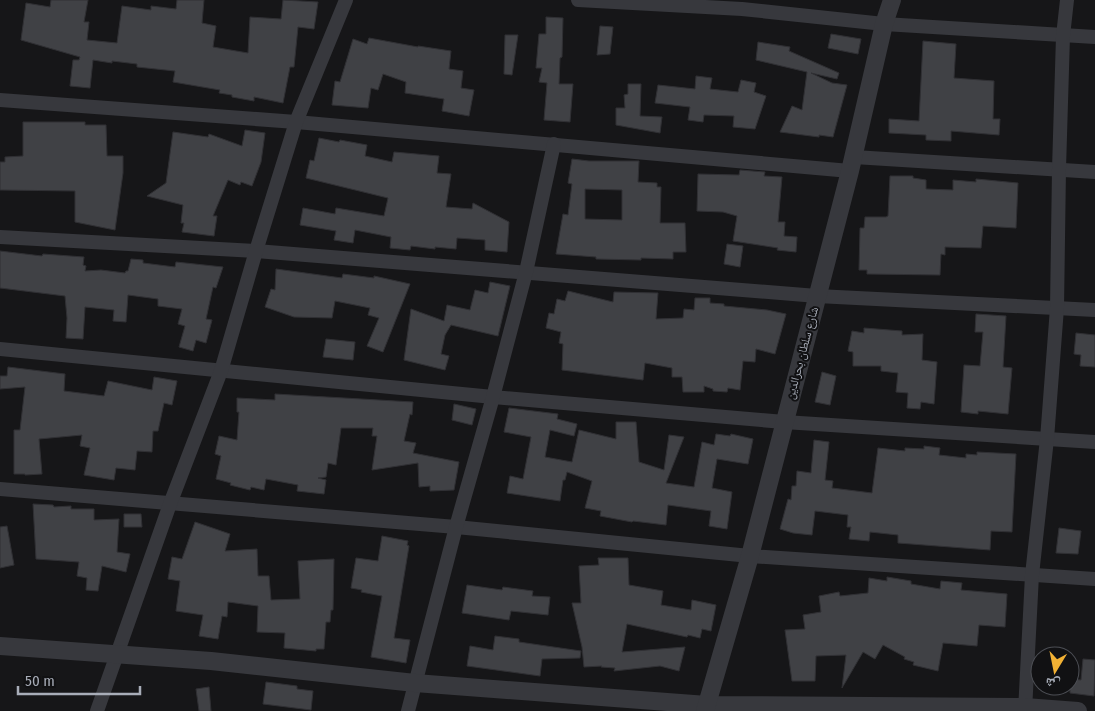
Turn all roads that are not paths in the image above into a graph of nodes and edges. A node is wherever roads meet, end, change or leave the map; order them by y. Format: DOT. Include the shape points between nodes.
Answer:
graph roads {
  1 [pos="346,0"];
  2 [pos="578,0"];
  3 [pos="602,0"];
  4 [pos="892,0"];
  5 [pos="1067,0"];
  6 [pos="884,24"];
  7 [pos="1063,36"];
  8 [pos="1095,37"];
  9 [pos="0,100"];
  10 [pos="296,122"];
  11 [pos="554,144"];
  12 [pos="852,164"];
  13 [pos="1059,170"];
  14 [pos="1095,172"];
  15 [pos="0,237"];
  16 [pos="256,251"];
  17 [pos="526,272"];
  18 [pos="817,296"];
  19 [pos="1057,308"];
  20 [pos="1095,310"];
  21 [pos="0,349"];
  22 [pos="221,371"];
  23 [pos="493,397"];
  24 [pos="784,422"];
  25 [pos="1047,439"];
  26 [pos="1095,442"];
  27 [pos="0,489"];
  28 [pos="170,504"];
  29 [pos="456,527"];
  30 [pos="750,556"];
  31 [pos="1032,575"];
  32 [pos="1095,579"];
  33 [pos="0,646"];
  34 [pos="117,655"];
  35 [pos="415,683"];
  36 [pos="706,708"];
  37 [pos="807,709"];
  38 [pos="1025,709"];
  39 [pos="97,711"];
  40 [pos="408,711"];
  41 [pos="1078,711"];
  1 -- 10 [label="street"];
  2 -- 3 [label="street"];
  3 -- 6 [label="street" via="742,9"];
  4 -- 6 [label="street, شارع سلطان بحرالدين"];
  5 -- 7 [label="street"];
  6 -- 7 [label="street"];
  6 -- 12 [label="street, شارع سلطان بحرالدين"];
  7 -- 8 [label="street"];
  7 -- 13 [label="street"];
  9 -- 10 [label="street"];
  10 -- 11 [label="street"];
  10 -- 16 [label="street"];
  11 -- 12 [label="street"];
  11 -- 17 [label="street"];
  12 -- 13 [label="street"];
  12 -- 18 [label="street, شارع سلطان بحرالدين"];
  13 -- 14 [label="street"];
  13 -- 19 [label="street"];
  15 -- 16 [label="street"];
  16 -- 17 [label="street"];
  16 -- 22 [label="street"];
  17 -- 18 [label="street"];
  17 -- 23 [label="street"];
  18 -- 19 [label="street"];
  18 -- 24 [label="street, شارع سلطان بحرالدين"];
  19 -- 20 [label="street"];
  19 -- 25 [label="street"];
  21 -- 22 [label="street"];
  22 -- 23 [label="street"];
  22 -- 28 [label="street"];
  23 -- 24 [label="street"];
  23 -- 29 [label="street"];
  24 -- 25 [label="street"];
  24 -- 30 [label="street, شارع سلطان بحرالدين"];
  25 -- 26 [label="street"];
  25 -- 31 [label="street"];
  27 -- 28 [label="street"];
  28 -- 29 [label="street"];
  28 -- 34 [label="street"];
  29 -- 30 [label="street"];
  29 -- 35 [label="street"];
  30 -- 31 [label="street"];
  30 -- 36 [label="street, شارع سلطان بحرالدين"];
  31 -- 32 [label="street"];
  31 -- 38 [label="street"];
  33 -- 34 [label="street"];
  34 -- 35 [label="street" via="210,661"];
  34 -- 39 [label="street"];
  35 -- 36 [label="street"];
  35 -- 40 [label="street"];
  36 -- 37 [label="street"];
  37 -- 38 [label="street"];
  38 -- 41 [label="street"];
}
